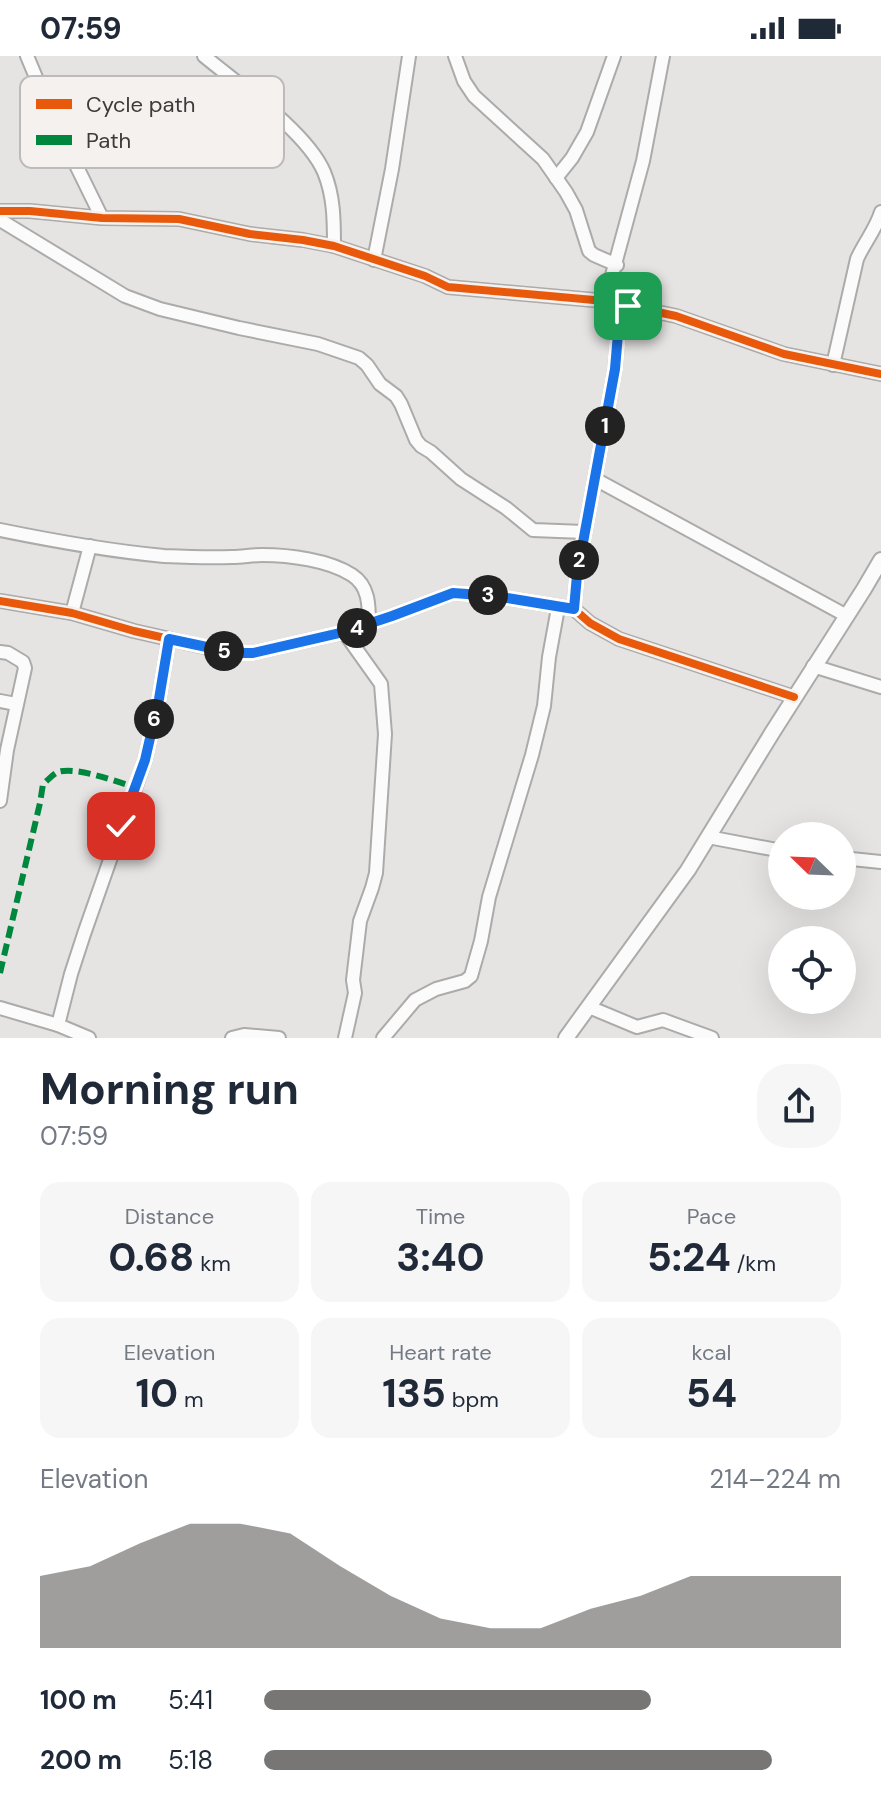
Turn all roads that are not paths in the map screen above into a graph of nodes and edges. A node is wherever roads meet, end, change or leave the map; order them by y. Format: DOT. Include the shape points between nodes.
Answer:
graph roads {
  1 [pos="27,56"];
  2 [pos="409,56"];
  3 [pos="455,56"];
  4 [pos="614,56"];
  5 [pos="663,56"];
  6 [pos="213,59"];
  7 [pos="35,76"];
  8 [pos="232,76"];
  9 [pos="284,122"];
  10 [pos="78,168"];
  11 [pos="556,178"];
  12 [pos="0,211"];
  13 [pos="881,212"];
  14 [pos="102,218"];
  15 [pos="0,220"];
  16 [pos="334,246"];
  17 [pos="374,260"];
  18 [pos="617,265"];
  19 [pos="610,302"];
  20 [pos="833,365"];
  21 [pos="881,374"];
  22 [pos="595,479"];
  23 [pos="0,530"];
  24 [pos="584,532"];
  25 [pos="90,546"];
  26 [pos="881,560"];
  27 [pos="2,602"];
  28 [pos="558,608"];
  29 [pos="574,609"];
  30 [pos="72,613"];
  31 [pos="847,616"];
  32 [pos="369,624"];
  33 [pos="344,632"];
  34 [pos="169,639"];
  35 [pos="0,652"];
  36 [pos="813,666"];
  37 [pos="881,687"];
  38 [pos="794,697"];
  39 [pos="0,701"];
  40 [pos="16,704"];
  41 [pos="4,750"];
  42 [pos="0,801"];
  43 [pos="708,837"];
  44 [pos="768,848"];
  45 [pos="856,859"];
  46 [pos="881,862"];
  47 [pos="589,1007"];
  48 [pos="0,1008"];
  49 [pos="58,1025"];
  50 [pos="89,1038"];
  51 [pos="232,1038"];
  52 [pos="279,1038"];
  53 [pos="345,1038"];
  54 [pos="383,1038"];
  55 [pos="566,1038"];
  56 [pos="712,1038"];
  1 -- 7 [label="street"];
  2 -- 17 [label="street"];
  3 -- 11 [label="street" via="474,96 530,145"];
  4 -- 11 [label="street" via="587,132"];
  5 -- 18 [label="street"];
  6 -- 8 [label="street"];
  9 -- 16 [label="street" via="313,153 327,180 335,213"];
  10 -- 14 [label="street"];
  11 -- 18 [label="street" via="576,210 589,251"];
  12 -- 14 [label="street"];
  13 -- 20 [label="street" via="857,259"];
  14 -- 16 [label="street" via="179,219"];
  15 -- 24 [label="street" via="125,296 359,358 396,396 421,446 461,479 533,530"];
  16 -- 17 [label="street"];
  17 -- 19 [label="street" via="448,287"];
  18 -- 19 [label="street"];
  19 -- 20 [label="street" via="676,316 784,354"];
  19 -- 22 [label="street" via="618,334"];
  20 -- 21 [label="street"];
  22 -- 24 [label="street"];
  22 -- 31 [label="street"];
  23 -- 25 [label="street"];
  24 -- 29 [label="street"];
  25 -- 30 [label="street"];
  25 -- 32 [label="street" via="169,556 263,555 334,565 363,587"];
  26 -- 31 [label="main road"];
  27 -- 30 [label="street"];
  28 -- 29 [label="street"];
  28 -- 32 [label="street" via="453,593"];
  28 -- 54 [label="street" via="544,706 471,976 415,1000"];
  29 -- 38 [label="street" via="619,639"];
  30 -- 34 [label="street"];
  31 -- 36 [label="main road"];
  32 -- 33 [label="street"];
  33 -- 34 [label="street" via="253,653"];
  33 -- 53 [label="street" via="381,684 385,734 376,873 360,921 355,993"];
  34 -- 49 [label="street" via="145,760"];
  35 -- 40 [label="street" via="25,668"];
  36 -- 37 [label="street"];
  36 -- 38 [label="main road"];
  38 -- 43 [label="main road"];
  39 -- 40 [label="street"];
  40 -- 41 [label="street"];
  41 -- 42 [label="street"];
  43 -- 44 [label="street"];
  43 -- 47 [label="main road"];
  45 -- 46 [label="street"];
  47 -- 55 [label="main road"];
  47 -- 56 [label="street" via="631,1025 663,1020"];
  48 -- 49 [label="street"];
  49 -- 50 [label="street"];
  51 -- 52 [label="street"];
}
